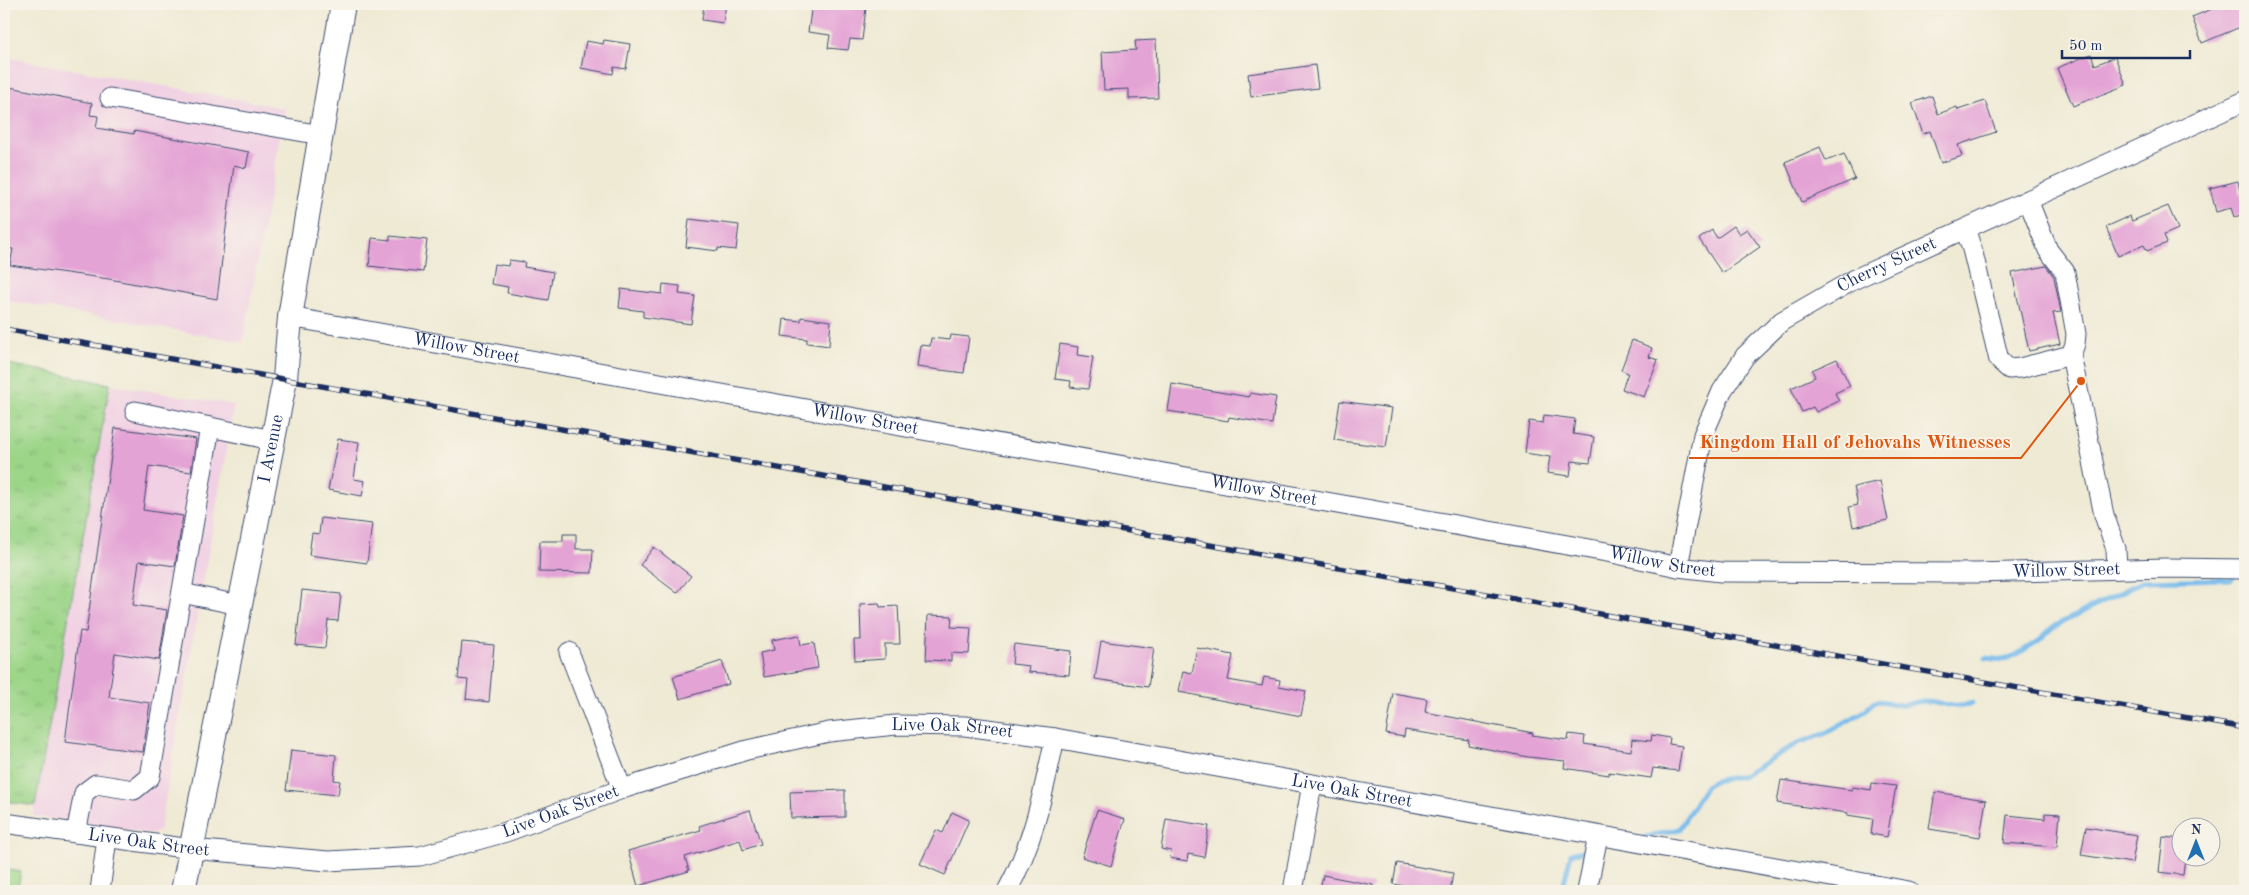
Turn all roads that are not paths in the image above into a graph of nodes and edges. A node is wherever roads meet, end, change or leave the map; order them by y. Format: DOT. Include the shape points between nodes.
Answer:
graph roads {
  1 [pos="343,4"];
  2 [pos="110,98"];
  3 [pos="2245,101"];
  4 [pos="321,135"];
  5 [pos="2028,200"];
  6 [pos="1965,229"];
  7 [pos="290,317"];
  8 [pos="2071,355"];
  9 [pos="136,411"];
  10 [pos="210,427"];
  11 [pos="272,440"];
  12 [pos="1678,567"];
  13 [pos="2118,569"];
  14 [pos="2245,569"];
  15 [pos="182,593"];
  16 [pos="240,605"];
  17 [pos="569,652"];
  18 [pos="1055,738"];
  19 [pos="1312,784"];
  20 [pos="622,789"];
  21 [pos="4,823"];
  22 [pos="76,833"];
  23 [pos="1598,836"];
  24 [pos="107,838"];
  25 [pos="191,849"];
  26 [pos="100,891"];
  27 [pos="183,891"];
  28 [pos="1007,891"];
  29 [pos="1293,891"];
  30 [pos="1587,891"];
  31 [pos="1909,891"];
  1 -- 4 [label="main road, I Avenue"];
  2 -- 4 [label="street"];
  3 -- 5 [label="street, Cherry Street"];
  4 -- 7 [label="main road, I Avenue"];
  5 -- 6 [label="street, Cherry Street"];
  5 -- 8 [label="street" via="2048,250 2065,272 2076,334"];
  6 -- 8 [label="street" via="1999,360 2009,369"];
  6 -- 12 [label="street, Cherry Street" via="1855,279 1782,321 1745,356 1722,391 1703,435"];
  7 -- 11 [label="main road, I Avenue" via="284,378"];
  7 -- 12 [label="street, Willow Street"];
  8 -- 13 [label="street"];
  9 -- 10 [label="street"];
  10 -- 11 [label="street"];
  10 -- 15 [label="street"];
  11 -- 16 [label="main road, I Avenue"];
  12 -- 13 [label="street, Willow Street" via="1731,572"];
  13 -- 14 [label="street, Willow Street"];
  15 -- 16 [label="street"];
  15 -- 22 [label="street" via="150,777 134,790 96,784 84,793"];
  16 -- 25 [label="main road, I Avenue"];
  17 -- 20 [label="street"];
  18 -- 19 [label="street, Live Oak Street"];
  18 -- 20 [label="street, Live Oak Street" via="965,726 896,725 829,732 747,750"];
  18 -- 28 [label="street" via="1040,809 1022,863"];
  19 -- 23 [label="street, Live Oak Street"];
  19 -- 29 [label="street"];
  20 -- 25 [label="street, Live Oak Street" via="506,832 420,856 328,862"];
  21 -- 22 [label="street, Live Oak Street"];
  22 -- 24 [label="street, Live Oak Street"];
  23 -- 30 [label="street"];
  23 -- 31 [label="street, Live Oak Street"];
  24 -- 25 [label="street, Live Oak Street"];
  24 -- 26 [label="street"];
  25 -- 27 [label="main road, I Avenue"];
}
